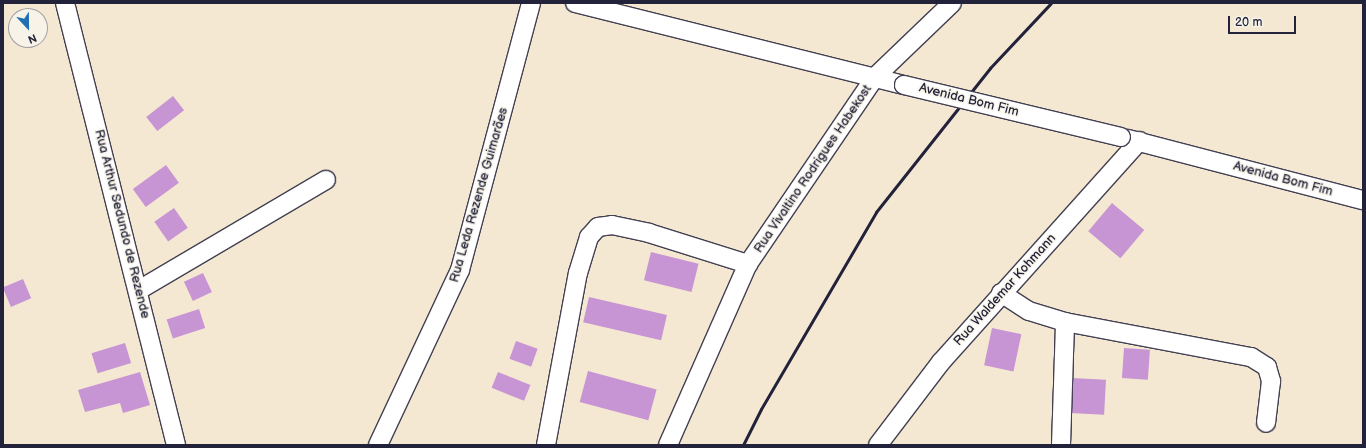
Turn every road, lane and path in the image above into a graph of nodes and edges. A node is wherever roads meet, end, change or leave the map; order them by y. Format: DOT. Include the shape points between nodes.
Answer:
graph roads {
  1 [pos="66,3"];
  2 [pos="531,3"];
  3 [pos="575,3"];
  4 [pos="952,3"];
  5 [pos="876,76"];
  6 [pos="1139,141"];
  7 [pos="326,180"];
  8 [pos="1363,200"];
  9 [pos="748,264"];
  10 [pos="139,290"];
  11 [pos="1001,293"];
  12 [pos="1065,322"];
  13 [pos="1266,423"];
  14 [pos="176,445"];
  15 [pos="378,445"];
  16 [pos="546,445"];
  17 [pos="668,445"];
  18 [pos="878,445"];
  19 [pos="1061,445"];
  1 -- 10 [label="street, Rua Arthur Sedundo de Rezende"];
  2 -- 15 [label="street, Rua Leda Rezende Guimarães" via="460,270"];
  3 -- 5 [label="street, Avenida Bom Fim"];
  4 -- 5 [label="street, Rua Vivaltino Rodrigues Habekost"];
  5 -- 6 [label="street, Avenida Bom Fim, bridge" via="904,85"];
  5 -- 9 [label="street, Rua Vivaltino Rodrigues Habekost"];
  6 -- 8 [label="street, Avenida Bom Fim"];
  6 -- 11 [label="street, Rua Waldemar Kohmann"];
  7 -- 10 [label="street"];
  9 -- 16 [label="street, Rua Vivaltino Rodrigues Habekost" via="649,233 612,225 598,227 589,237 578,273"];
  9 -- 17 [label="street"];
  10 -- 14 [label="street, Rua Arthur Sedundo de Rezende"];
  11 -- 12 [label="street" via="1029,311"];
  11 -- 18 [label="street, Rua Waldemar Kohmann" via="941,362"];
  12 -- 13 [label="street" via="1251,357 1267,367 1271,381"];
  12 -- 19 [label="street"];
}
